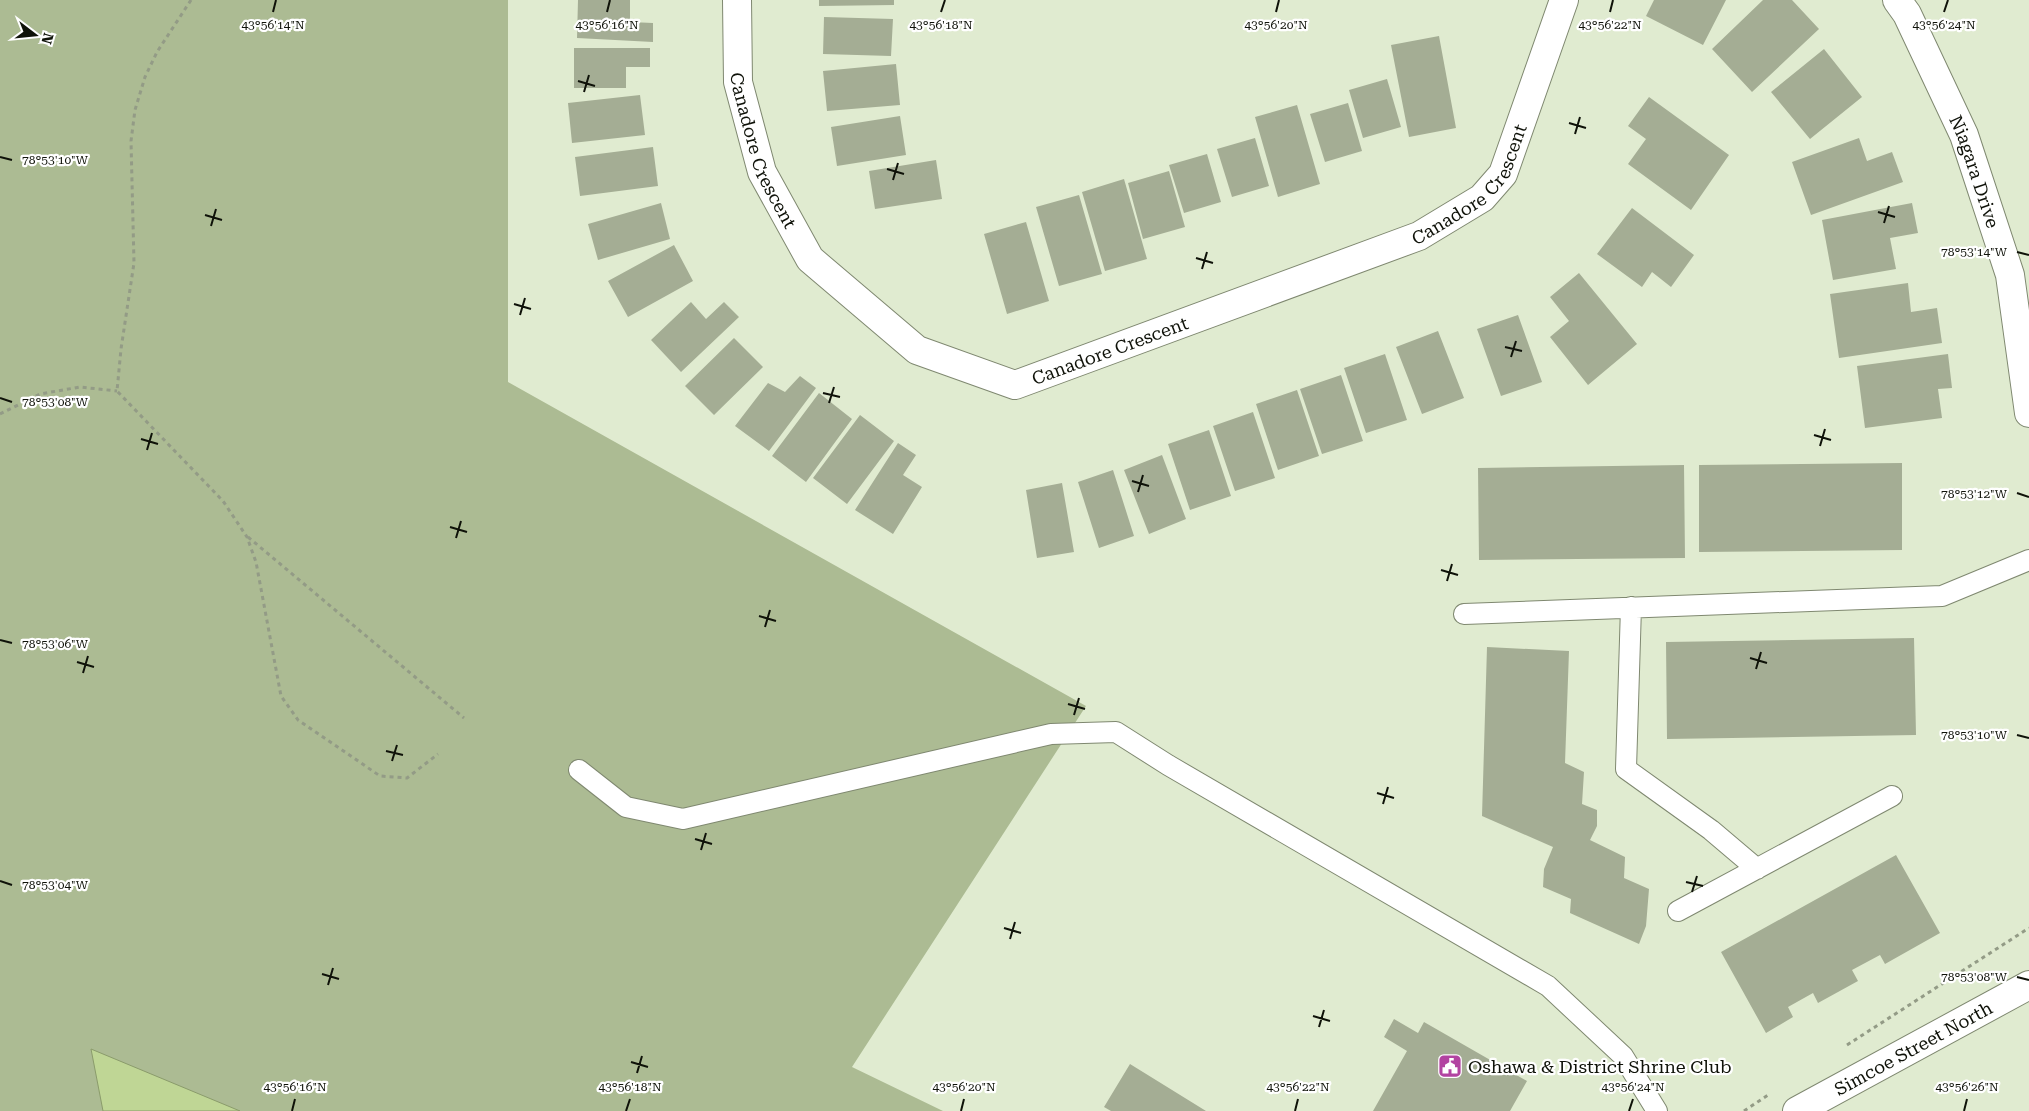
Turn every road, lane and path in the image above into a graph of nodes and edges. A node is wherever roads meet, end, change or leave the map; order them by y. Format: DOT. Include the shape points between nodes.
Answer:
graph roads {
  1 [pos="191,0"];
  2 [pos="737,0"];
  3 [pos="1564,0"];
  4 [pos="1897,0"];
  5 [pos="117,391"];
  6 [pos="2029,413"];
  7 [pos="0,414"];
  8 [pos="247,537"];
  9 [pos="2029,560"];
  10 [pos="1631,607"];
  11 [pos="1464,614"];
  12 [pos="464,718"];
  13 [pos="438,754"];
  14 [pos="579,770"];
  15 [pos="1892,796"];
  16 [pos="1756,869"];
  17 [pos="1678,910"];
  18 [pos="2029,928"];
  19 [pos="2029,985"];
  20 [pos="1844,1046"];
  21 [pos="1769,1095"];
  22 [pos="1657,1111"];
  23 [pos="1744,1111"];
  24 [pos="1797,1111"];
  1 -- 5 [label="path" via="157,52 145,77 136,110 131,141 134,263"];
  2 -- 3 [label="street, Canadore Crescent" via="738,82 762,172 810,259 917,350 1015,385 1419,236 1482,198 1503,174"];
  4 -- 6 [label="street, Niagara Drive" via="1907,14 1964,135 2010,275"];
  5 -- 7 [label="path" via="80,387 40,394"];
  5 -- 8 [label="path" via="223,501"];
  8 -- 12 [label="path"];
  8 -- 13 [label="path" via="256,562 281,696 298,720 380,776 407,778"];
  9 -- 10 [label="lane" via="1942,596"];
  10 -- 11 [label="lane"];
  10 -- 16 [label="lane" via="1626,770 1711,830"];
  14 -- 22 [label="lane" via="626,807 682,819 1051,734 1116,732 1548,986 1623,1056"];
  15 -- 16 [label="lane"];
  16 -- 17 [label="lane"];
  18 -- 20 [label="path"];
  19 -- 24 [label="street, Simcoe Street North"];
  21 -- 23 [label="path"];
}
